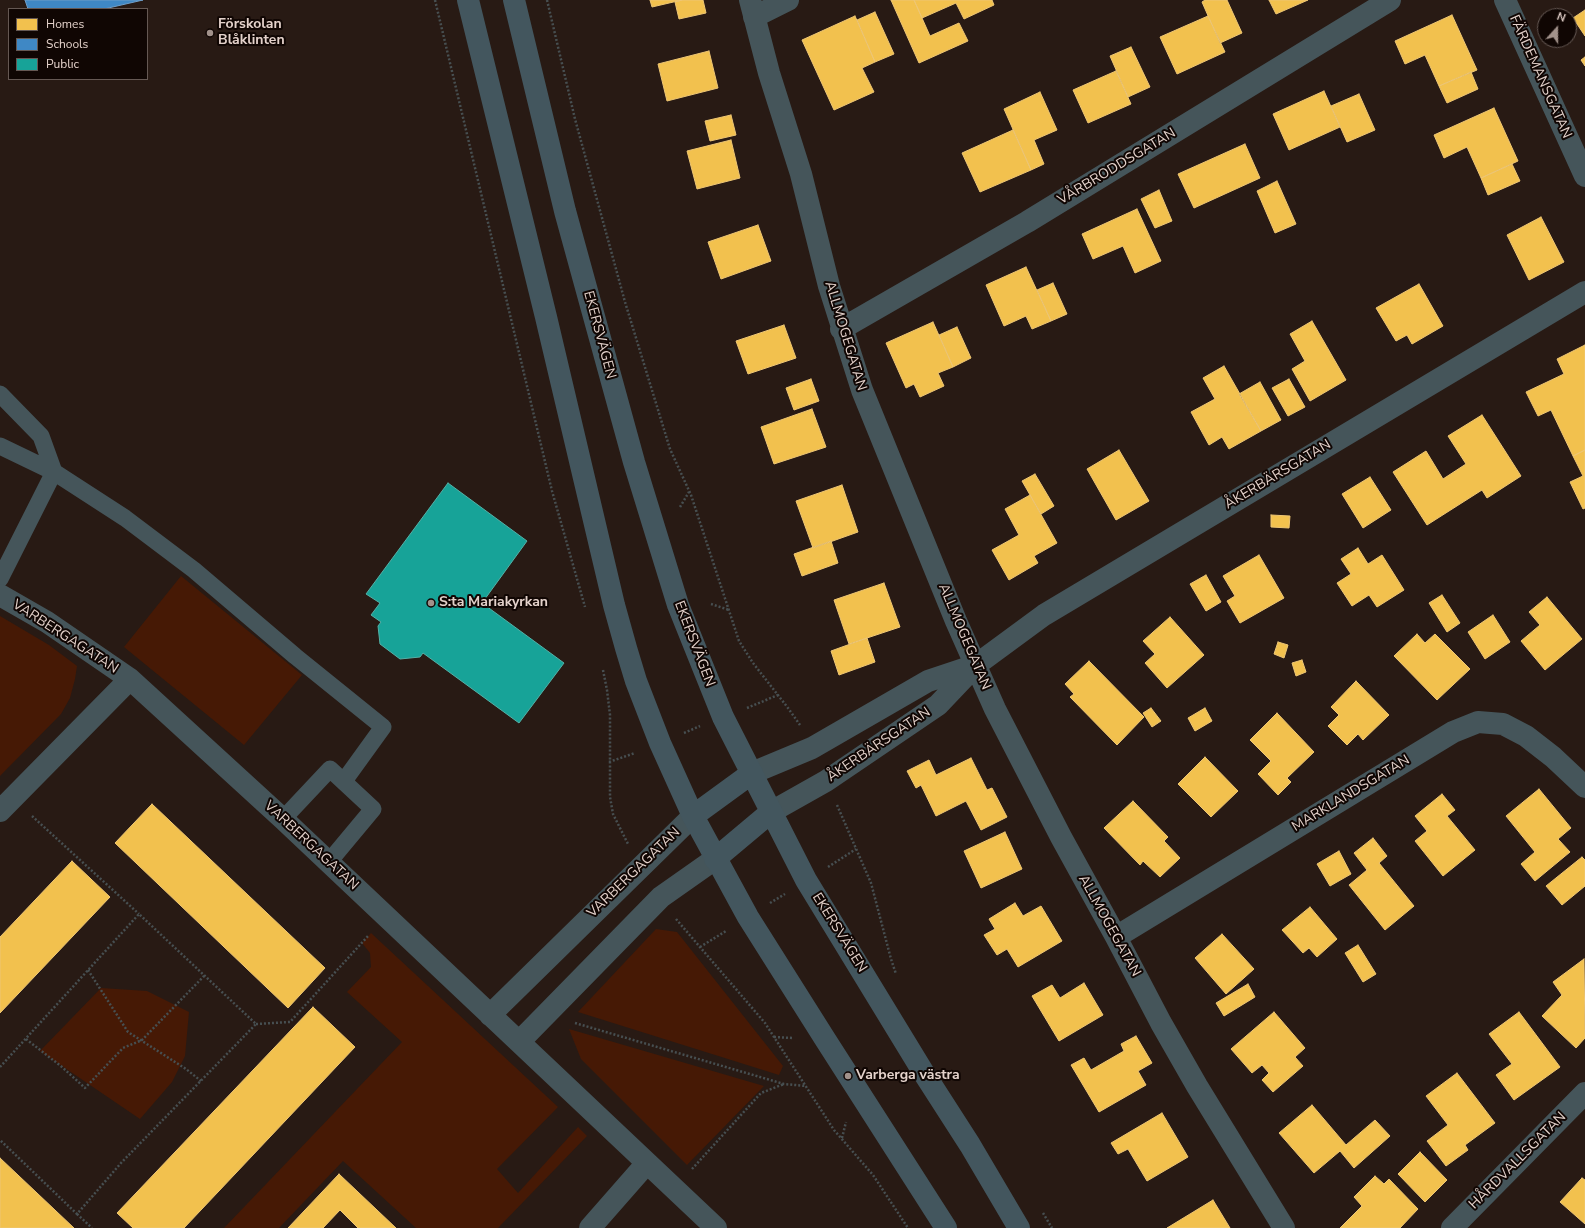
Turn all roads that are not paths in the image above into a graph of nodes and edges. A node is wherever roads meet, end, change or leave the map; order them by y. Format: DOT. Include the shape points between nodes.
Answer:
graph roads {
  1 [pos="468,0"];
  2 [pos="514,0"];
  3 [pos="788,0"];
  4 [pos="1390,0"];
  5 [pos="1505,0"];
  6 [pos="752,8"];
  7 [pos="1585,176"];
  8 [pos="1585,292"];
  9 [pos="842,328"];
  10 [pos="0,394"];
  11 [pos="0,446"];
  12 [pos="54,472"];
  13 [pos="0,579"];
  14 [pos="0,595"];
  15 [pos="976,665"];
  16 [pos="130,679"];
  17 [pos="752,773"];
  18 [pos="344,781"];
  19 [pos="1585,787"];
  20 [pos="6,805"];
  21 [pos="771,812"];
  22 [pos="693,816"];
  23 [pos="283,820"];
  24 [pos="715,859"];
  25 [pos="328,862"];
  26 [pos="1116,937"];
  27 [pos="490,1015"];
  28 [pos="519,1042"];
  29 [pos="1585,1093"];
  30 [pos="647,1163"];
  31 [pos="590,1228"];
  32 [pos="716,1228"];
  33 [pos="946,1228"];
  34 [pos="1019,1228"];
  35 [pos="1284,1228"];
  36 [pos="1452,1228"];
  1 -- 22 [label="main road" via="618,620 636,681 660,744"];
  2 -- 17 [label="main road, EKERSVÄGEN" via="565,211 634,462 678,605 723,717"];
  3 -- 6 [label="street"];
  4 -- 9 [label="street, VÅRBRODDSGATAN" via="1027,222"];
  5 -- 7 [label="street, FÄRDEMANSGATAN"];
  6 -- 9 [label="street, ALLMOGEGATAN" via="769,73 801,174"];
  8 -- 15 [label="street, ÅKERBÄRSGATAN" via="1044,615"];
  9 -- 15 [label="street, ALLMOGEGATAN" via="862,390"];
  10 -- 12 [label="lane" via="41,436"];
  11 -- 12 [label="lane"];
  12 -- 13 [label="lane"];
  12 -- 18 [label="lane" via="125,518 194,570 383,727"];
  14 -- 16 [label="street, VARBERGAGATAN" via="47,622"];
  15 -- 17 [label="street, ÅKERBÄRSGATAN" via="928,681 812,748"];
  15 -- 21 [label="street, ÅKERBÄRSGATAN" via="938,705 826,781"];
  15 -- 26 [label="street, ALLMOGEGATAN" via="995,709"];
  16 -- 20 [label="street, VARBERGAGATAN"];
  16 -- 23 [label="street, VARBERGAGATAN"];
  17 -- 21 [label="main road, EKERSVÄGEN"];
  17 -- 22 [label="main road"];
  18 -- 23 [label="lane" via="330,769"];
  18 -- 25 [label="lane" via="373,809"];
  19 -- 26 [label="street, MARKLANDSGATAN" via="1526,736 1503,724 1478,722 1453,732"];
  21 -- 24 [label="main road"];
  21 -- 34 [label="main road, EKERSVÄGEN" via="806,880"];
  22 -- 24 [label="main road"];
  22 -- 27 [label="street, VARBERGAGATAN"];
  23 -- 25 [label="street, VARBERGAGATAN"];
  24 -- 28 [label="street" via="661,897"];
  24 -- 33 [label="main road" via="824,1039"];
  25 -- 27 [label="street, VARBERGAGATAN"];
  26 -- 35 [label="street, ALLMOGEGATAN" via="1161,1023"];
  27 -- 28 [label="street, VARBERGAGATAN"];
  28 -- 30 [label="street, VARBERGAGATAN"];
  29 -- 36 [label="street, HÅRDVALLSGATAN"];
  30 -- 31 [label="street"];
  30 -- 32 [label="street, VARBERGAGATAN"];
}
